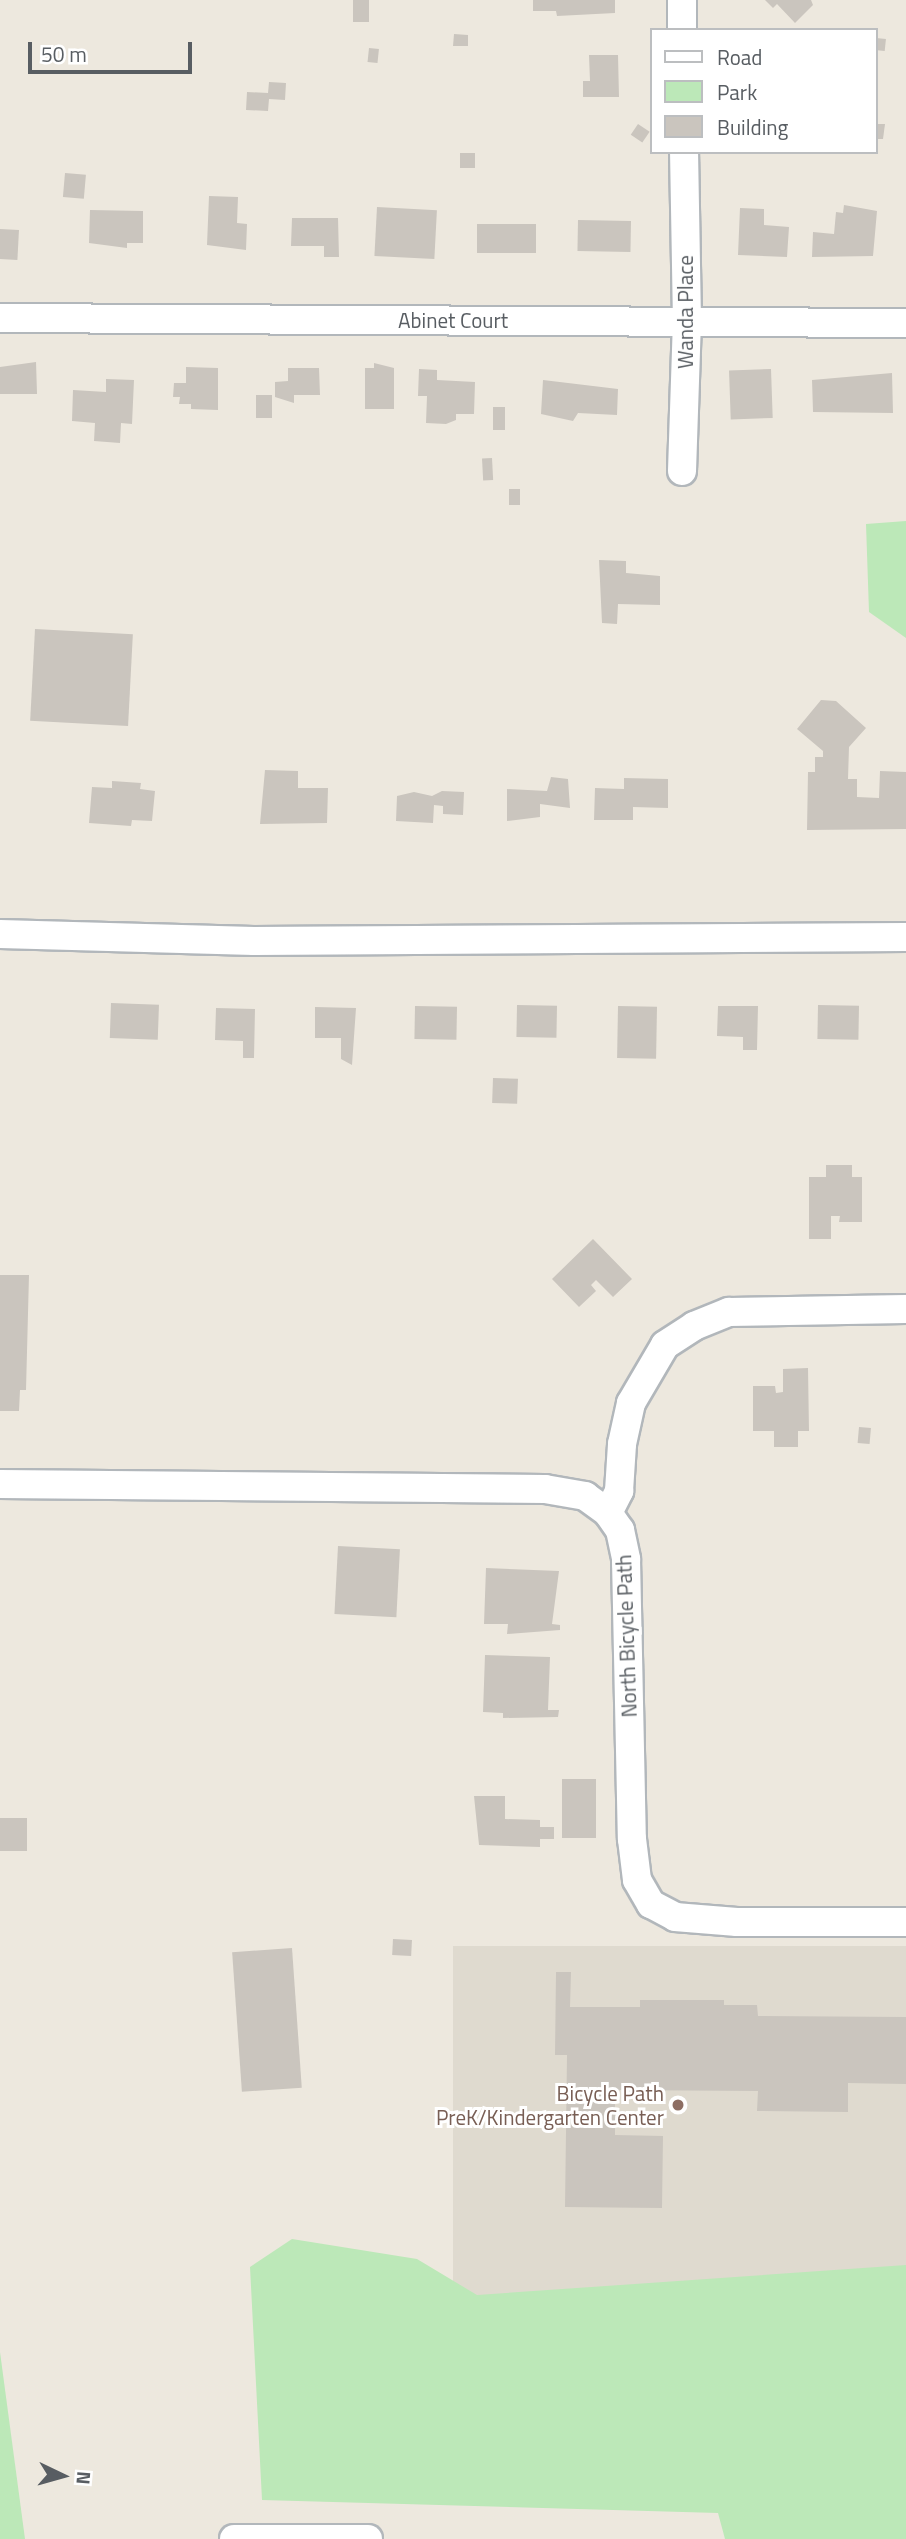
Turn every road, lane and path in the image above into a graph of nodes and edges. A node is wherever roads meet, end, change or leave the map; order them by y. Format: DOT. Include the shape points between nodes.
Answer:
graph roads {
  1 [pos="682,0"];
  2 [pos="682,28"];
  3 [pos="684,154"];
  4 [pos="0,318"];
  5 [pos="687,321"];
  6 [pos="906,323"];
  7 [pos="682,471"];
  8 [pos="0,934"];
  9 [pos="906,937"];
  10 [pos="906,1309"];
  11 [pos="0,1484"];
  12 [pos="608,1513"];
  13 [pos="906,1922"];
  14 [pos="234,2539"];
  15 [pos="368,2539"];
  1 -- 2 [label="street"];
  3 -- 5 [label="street, Wanda Place"];
  4 -- 5 [label="street, Abinet Court"];
  5 -- 6 [label="street, Abinet Court"];
  5 -- 7 [label="street, Wanda Place"];
  8 -- 9 [label="street" via="254,941"];
  10 -- 12 [label="street" via="729,1312 694,1326 665,1345 631,1403 621,1444 619,1491"];
  11 -- 12 [label="street" via="545,1489 585,1496"];
  12 -- 13 [label="street, North Bicycle Path" via="620,1530 626,1559 632,1839 637,1880 651,1904 675,1917 737,1922"];
  14 -- 15 [label="street"];
}
